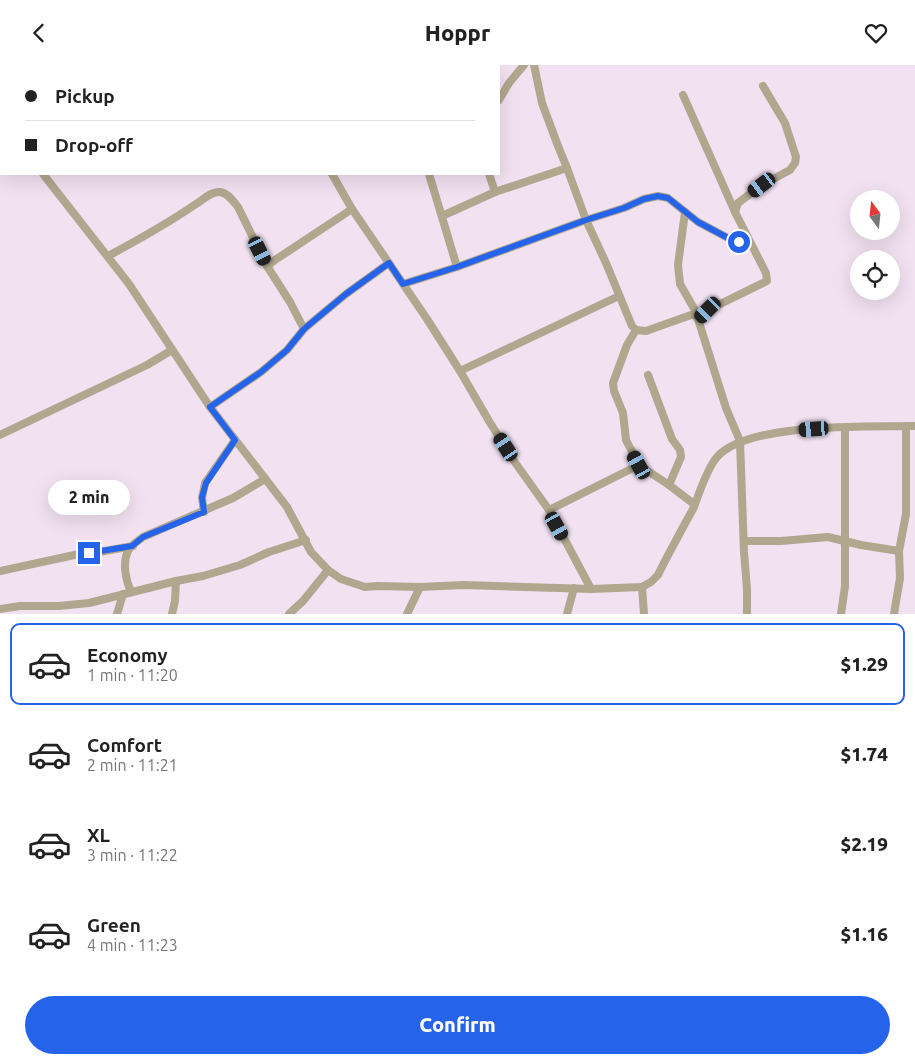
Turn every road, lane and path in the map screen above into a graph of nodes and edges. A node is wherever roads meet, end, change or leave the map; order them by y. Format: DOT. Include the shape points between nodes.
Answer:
graph roads {
  1 [pos="524,65"];
  2 [pos="534,65"];
  3 [pos="500,81"];
  4 [pos="509,83"];
  5 [pos="764,86"];
  6 [pos="684,95"];
  7 [pos="500,98"];
  8 [pos="567,168"];
  9 [pos="44,175"];
  10 [pos="333,175"];
  11 [pos="430,175"];
  12 [pos="489,175"];
  13 [pos="496,192"];
  14 [pos="352,209"];
  15 [pos="685,212"];
  16 [pos="735,212"];
  17 [pos="442,216"];
  18 [pos="586,220"];
  19 [pos="751,245"];
  20 [pos="108,257"];
  21 [pos="389,263"];
  22 [pos="267,266"];
  23 [pos="457,267"];
  24 [pos="403,284"];
  25 [pos="619,296"];
  26 [pos="700,319"];
  27 [pos="304,329"];
  28 [pos="636,330"];
  29 [pos="172,350"];
  30 [pos="460,371"];
  31 [pos="648,375"];
  32 [pos="210,407"];
  33 [pos="906,426"];
  34 [pos="915,426"];
  35 [pos="845,427"];
  36 [pos="0,435"];
  37 [pos="235,440"];
  38 [pos="740,441"];
  39 [pos="639,465"];
  40 [pos="265,479"];
  41 [pos="669,485"];
  42 [pos="694,504"];
  43 [pos="549,510"];
  44 [pos="204,512"];
  45 [pos="915,514"];
  46 [pos="906,515"];
  47 [pos="306,541"];
  48 [pos="744,541"];
  49 [pos="846,541"];
  50 [pos="132,546"];
  51 [pos="898,551"];
  52 [pos="328,570"];
  53 [pos="0,571"];
  54 [pos="176,581"];
  55 [pos="420,587"];
  56 [pos="642,587"];
  57 [pos="574,588"];
  58 [pos="592,589"];
  59 [pos="127,593"];
  60 [pos="59,606"];
  61 [pos="0,609"];
  62 [pos="56,614"];
  63 [pos="118,614"];
  64 [pos="172,614"];
  65 [pos="289,614"];
  66 [pos="407,614"];
  67 [pos="567,614"];
  68 [pos="644,614"];
  69 [pos="747,614"];
  70 [pos="841,614"];
  71 [pos="894,614"];
  1 -- 4 [label="street"];
  2 -- 8 [label="street" via="542,103"];
  3 -- 4 [label="street"];
  4 -- 7 [label="street"];
  5 -- 16 [label="street" via="785,123 796,163 738,203"];
  6 -- 16 [label="street"];
  8 -- 13 [label="street"];
  8 -- 18 [label="street"];
  9 -- 20 [label="street"];
  10 -- 14 [label="street"];
  11 -- 17 [label="street"];
  12 -- 13 [label="street"];
  13 -- 17 [label="street"];
  14 -- 21 [label="street"];
  14 -- 22 [label="street"];
  15 -- 18 [label="street" via="668,198 658,196"];
  15 -- 19 [label="street" via="728,238"];
  15 -- 26 [label="street" via="678,265 680,284"];
  16 -- 19 [label="street"];
  17 -- 23 [label="street"];
  18 -- 23 [label="street"];
  18 -- 25 [label="street"];
  19 -- 26 [label="street" via="767,281 708,310"];
  20 -- 22 [label="street" via="219,192 231,198 238,207"];
  20 -- 29 [label="street"];
  21 -- 24 [label="street"];
  21 -- 27 [label="street"];
  22 -- 27 [label="street"];
  23 -- 24 [label="street"];
  24 -- 30 [label="street"];
  25 -- 28 [label="street"];
  25 -- 30 [label="street"];
  26 -- 28 [label="street" via="691,315 646,331"];
  26 -- 38 [label="street" via="726,408"];
  27 -- 32 [label="street" via="268,366"];
  28 -- 39 [label="street" via="612,383 623,413 626,440"];
  29 -- 32 [label="street"];
  29 -- 36 [label="street"];
  30 -- 43 [label="street" via="514,461"];
  31 -- 41 [label="street" via="672,439 680,450 681,457"];
  32 -- 37 [label="street"];
  33 -- 34 [label="street"];
  33 -- 35 [label="street"];
  33 -- 46 [label="street"];
  35 -- 38 [label="street" via="798,430"];
  35 -- 49 [label="street"];
  37 -- 40 [label="street"];
  37 -- 44 [label="street" via="206,483 202,497"];
  38 -- 42 [label="street" via="713,462"];
  38 -- 48 [label="street"];
  39 -- 41 [label="street"];
  39 -- 43 [label="street"];
  40 -- 44 [label="street" via="234,499"];
  40 -- 47 [label="street" via="287,507"];
  41 -- 42 [label="street"];
  42 -- 56 [label="street" via="658,575"];
  43 -- 58 [label="street"];
  44 -- 50 [label="street" via="143,537"];
  45 -- 46 [label="street"];
  46 -- 51 [label="street"];
  47 -- 52 [label="street"];
  47 -- 54 [label="street" via="240,565"];
  48 -- 49 [label="street" via="828,537"];
  48 -- 69 [label="street"];
  49 -- 51 [label="street"];
  49 -- 70 [label="street"];
  50 -- 53 [label="street"];
  50 -- 59 [label="street" via="125,560"];
  51 -- 71 [label="street" via="900,578"];
  52 -- 55 [label="street" via="341,579 365,587"];
  52 -- 65 [label="street"];
  54 -- 59 [label="street"];
  54 -- 64 [label="street"];
  55 -- 57 [label="street"];
  55 -- 66 [label="street"];
  56 -- 58 [label="street"];
  56 -- 68 [label="street"];
  57 -- 58 [label="street"];
  57 -- 67 [label="street"];
  59 -- 60 [label="street"];
  59 -- 63 [label="street"];
  60 -- 61 [label="street"];
  60 -- 62 [label="street"];
}
